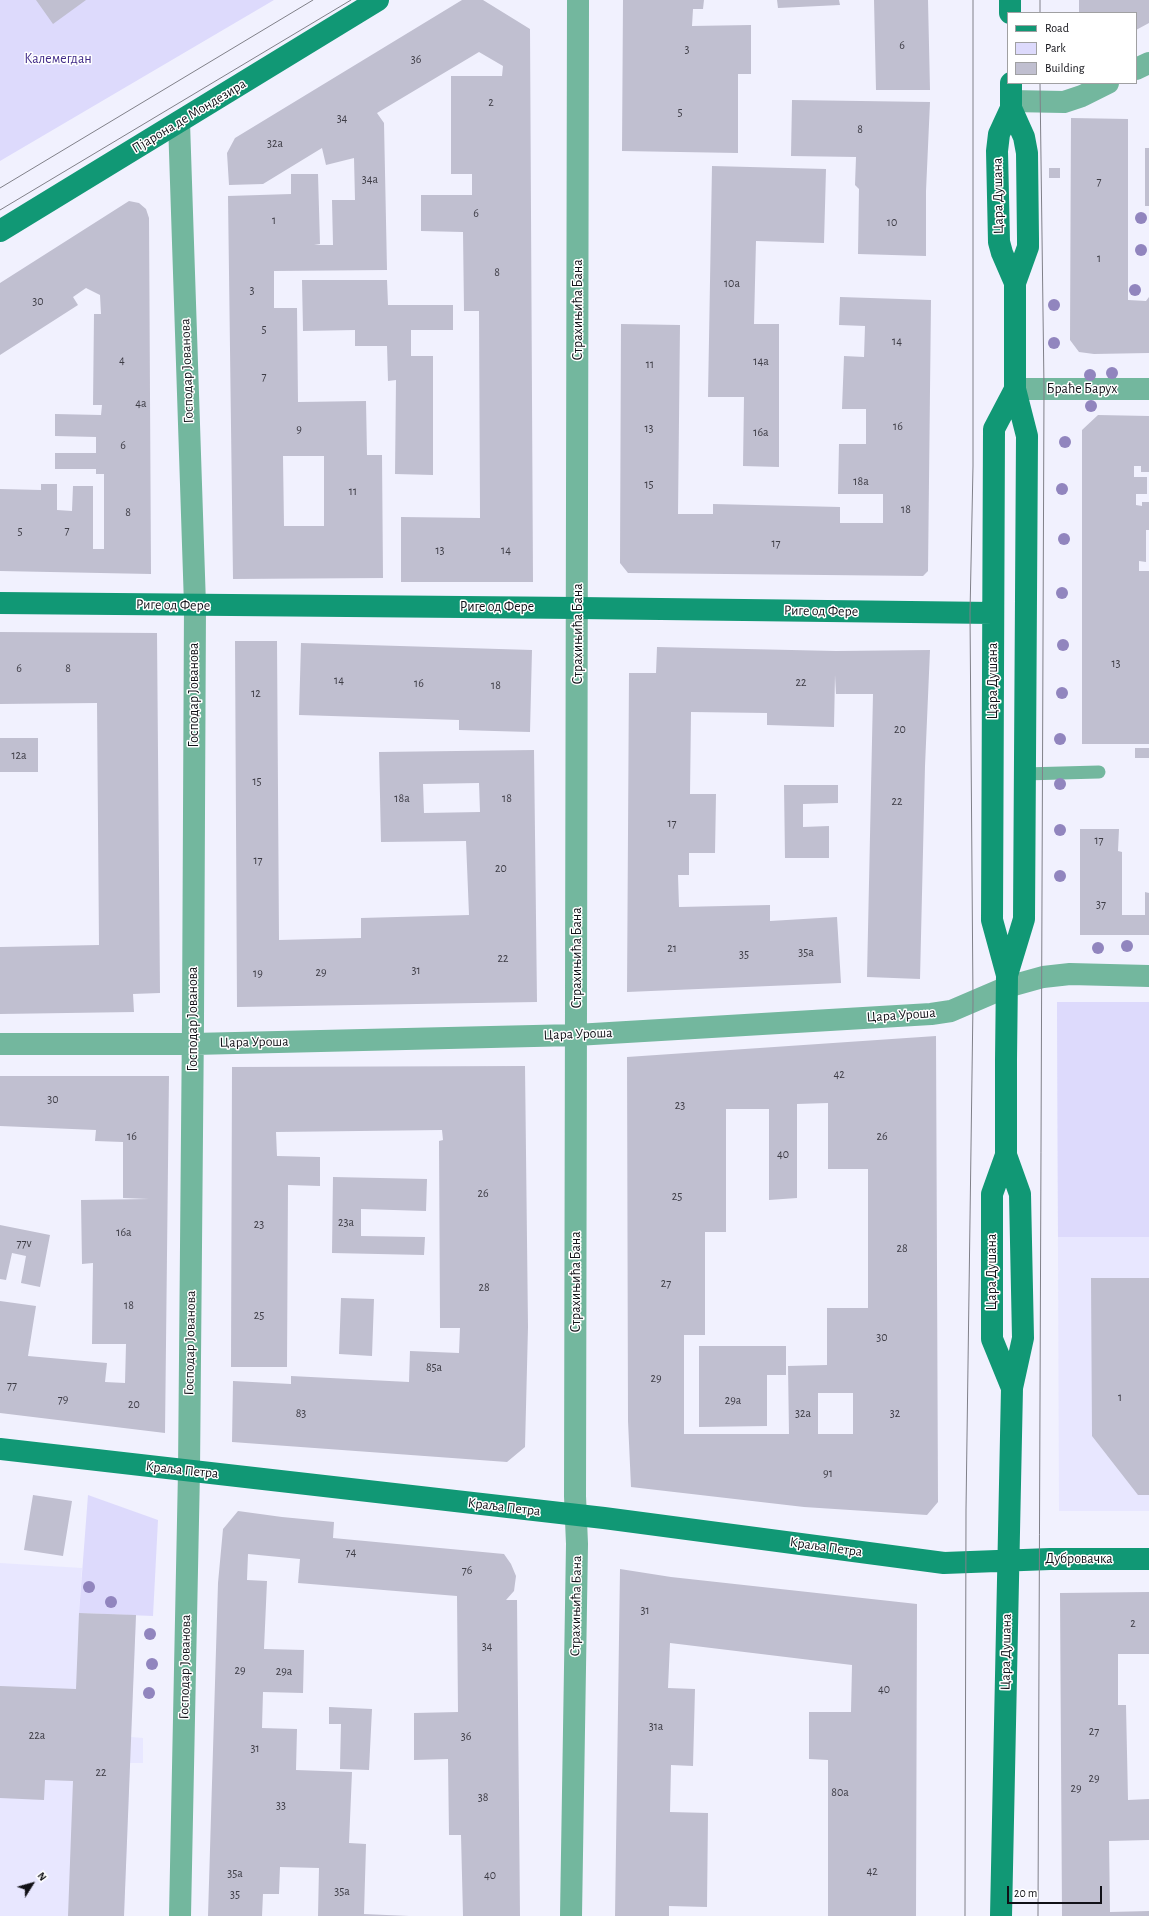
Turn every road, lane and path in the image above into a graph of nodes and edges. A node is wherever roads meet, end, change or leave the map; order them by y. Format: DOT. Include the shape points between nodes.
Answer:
graph roads {
  1 [pos="378,0"];
  2 [pos="578,0"];
  3 [pos="1010,0"];
  4 [pos="1010,12"];
  5 [pos="1149,63"];
  6 [pos="1137,69"];
  7 [pos="1106,84"];
  8 [pos="1011,97"];
  9 [pos="179,122"];
  10 [pos="0,231"];
  11 [pos="1015,283"];
  12 [pos="1149,389"];
  13 [pos="1015,390"];
  14 [pos="0,603"];
  15 [pos="195,605"];
  16 [pos="578,608"];
  17 [pos="993,613"];
  18 [pos="1100,772"];
  19 [pos="1024,774"];
  20 [pos="1149,976"];
  21 [pos="1007,981"];
  22 [pos="576,1035"];
  23 [pos="0,1044"];
  24 [pos="193,1044"];
  25 [pos="1006,1155"];
  26 [pos="1012,1388"];
  27 [pos="0,1449"];
  28 [pos="189,1471"];
  29 [pos="577,1515"];
  30 [pos="1149,1559"];
  31 [pos="1008,1560"];
  32 [pos="180,1916"];
  33 [pos="571,1916"];
  34 [pos="1001,1916"];
  1 -- 9 [label="main road, Пјарона де Мондезира"];
  2 -- 16 [label="street, Страхињића Бана"];
  3 -- 4 [label="main road"];
  5 -- 6 [label="street"];
  7 -- 8 [label="street" via="1064,102"];
  8 -- 11 [label="main road, Цара Душана" via="1027,153 1028,248"];
  8 -- 11 [label="main road, Цара Душана" via="999,134 999,242"];
  9 -- 10 [label="main road, Пјарона де Мондезира"];
  9 -- 15 [label="street, Господар Јованова"];
  11 -- 13 [label="main road, Цара Душана"];
  12 -- 13 [label="street, Браће Барух"];
  13 -- 17 [label="main road, Цара Душана" via="994,429"];
  13 -- 19 [label="main road, Цара Душана" via="1026,436"];
  14 -- 15 [label="main road, Риге од Фере"];
  15 -- 16 [label="main road, Риге од Фере"];
  15 -- 24 [label="street, Господар Јованова"];
  16 -- 17 [label="main road, Риге од Фере"];
  16 -- 22 [label="street, Страхињића Бана"];
  17 -- 21 [label="main road, Цара Душана" via="992,920"];
  18 -- 19 [label="lane"];
  19 -- 21 [label="main road, Цара Душана" via="1024,919"];
  20 -- 21 [label="street, Цара Уроша" via="1070,974"];
  21 -- 22 [label="street, Цара Уроша" via="964,1007 931,1014"];
  21 -- 25 [label="main road, Цара Душана"];
  22 -- 24 [label="street, Цара Уроша"];
  22 -- 29 [label="street, Страхињића Бана"];
  23 -- 24 [label="street, Цара Уроша"];
  24 -- 28 [label="street, Господар Јованова"];
  25 -- 26 [label="main road, Цара Душана" via="1020,1194 1023,1338"];
  25 -- 26 [label="main road, Цара Душана" via="992,1194 992,1339"];
  26 -- 31 [label="main road, Цара Душана"];
  27 -- 28 [label="main road, Краља Петра"];
  28 -- 29 [label="main road, Краља Петра"];
  28 -- 32 [label="street, Господар Јованова"];
  29 -- 31 [label="main road, Краља Петра" via="944,1563"];
  29 -- 33 [label="street, Страхињића Бана"];
  30 -- 31 [label="main road, Дубровачка"];
  31 -- 34 [label="main road, Цара Душана"];
}
